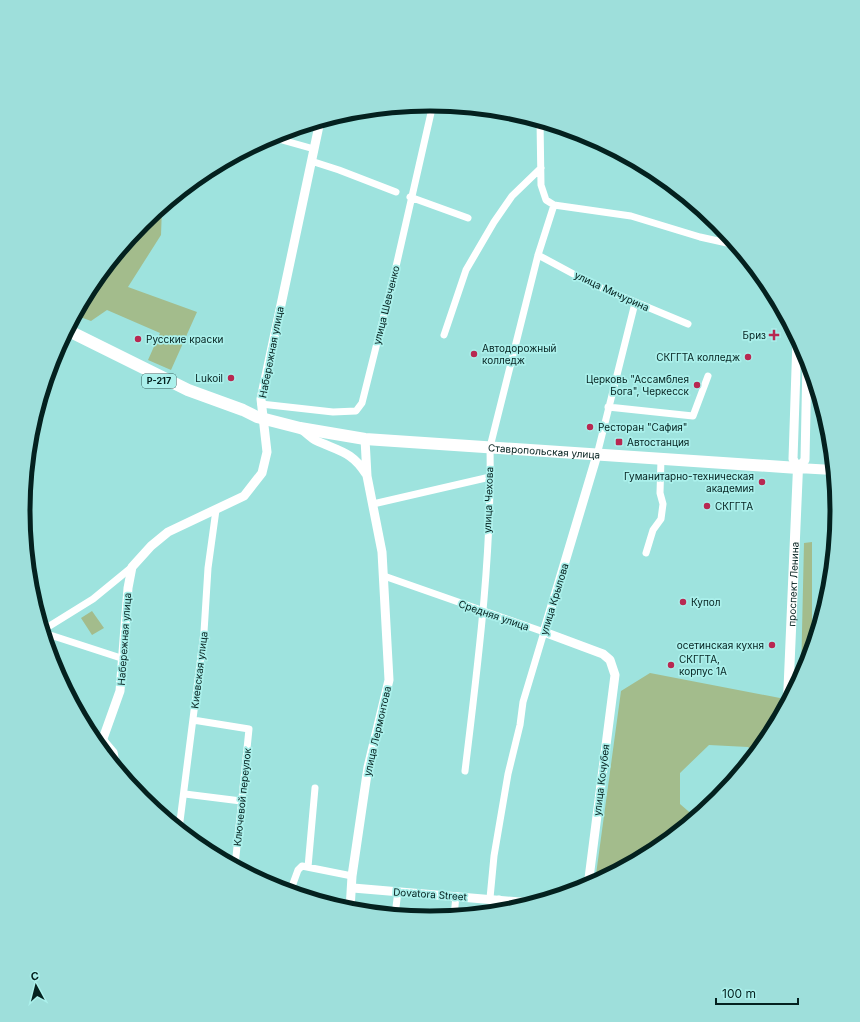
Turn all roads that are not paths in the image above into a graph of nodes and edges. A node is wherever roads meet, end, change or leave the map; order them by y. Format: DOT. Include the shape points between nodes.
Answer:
graph roads {
  1 [pos="431,111"];
  2 [pos="319,127"];
  3 [pos="540,127"];
  4 [pos="281,139"];
  5 [pos="314,149"];
  6 [pos="311,161"];
  7 [pos="540,168"];
  8 [pos="396,192"];
  9 [pos="410,197"];
  10 [pos="554,206"];
  11 [pos="468,218"];
  12 [pos="727,243"];
  13 [pos="538,255"];
  14 [pos="635,303"];
  15 [pos="688,324"];
  16 [pos="72,332"];
  17 [pos="444,335"];
  18 [pos="69,338"];
  19 [pos="797,351"];
  20 [pos="708,376"];
  21 [pos="807,376"];
  22 [pos="261,404"];
  23 [pos="608,407"];
  24 [pos="259,418"];
  25 [pos="300,428"];
  26 [pos="366,439"];
  27 [pos="490,447"];
  28 [pos="597,455"];
  29 [pos="661,458"];
  30 [pos="798,468"];
  31 [pos="828,470"];
  32 [pos="367,476"];
  33 [pos="490,477"];
  34 [pos="373,504"];
  35 [pos="216,510"];
  36 [pos="646,553"];
  37 [pos="132,567"];
  38 [pos="384,576"];
  39 [pos="484,611"];
  40 [pos="47,627"];
  41 [pos="544,632"];
  42 [pos="50,635"];
  43 [pos="124,659"];
  44 [pos="615,675"];
  45 [pos="788,689"];
  46 [pos="194,720"];
  47 [pos="103,741"];
  48 [pos="107,747"];
  49 [pos="115,758"];
  50 [pos="465,771"];
  51 [pos="315,788"];
  52 [pos="185,794"];
  53 [pos="242,801"];
  54 [pos="181,824"];
  55 [pos="236,860"];
  56 [pos="308,867"];
  57 [pos="352,876"];
  58 [pos="589,878"];
  59 [pos="292,887"];
  60 [pos="353,888"];
  61 [pos="398,891"];
  62 [pos="456,896"];
  63 [pos="495,899"];
  64 [pos="516,901"];
  65 [pos="351,903"];
  66 [pos="497,905"];
  67 [pos="396,909"];
  68 [pos="455,910"];
  1 -- 9 [label="street, улица Шевченко"];
  2 -- 5 [label="street, Набережная улица"];
  3 -- 7 [label="street"];
  4 -- 5 [label="street"];
  5 -- 6 [label="street, Набережная улица"];
  6 -- 8 [label="street"];
  6 -- 22 [label="street, Набережная улица"];
  7 -- 10 [label="street" via="540,184 546,200"];
  7 -- 17 [label="street" via="512,196 466,270"];
  9 -- 11 [label="street"];
  9 -- 22 [label="street, улица Шевченко" via="395,271 362,403 356,411 333,412"];
  10 -- 12 [label="street" via="631,216"];
  10 -- 13 [label="street, улица Чехова"];
  13 -- 14 [label="street, улица Мичурина" via="592,284"];
  13 -- 27 [label="street, улица Чехова"];
  14 -- 15 [label="street, улица Мичурина"];
  14 -- 23 [label="street, улица Крылова"];
  16 -- 24 [label="highway, Р-217" via="188,390"];
  18 -- 24 [label="highway, Р-217" via="186,394 242,415"];
  19 -- 30 [label="street, проспект Ленина" via="793,459"];
  20 -- 23 [label="street" via="693,416"];
  21 -- 30 [label="street, проспект Ленина" via="805,460"];
  22 -- 24 [label="street, Набережная улица"];
  23 -- 28 [label="street, улица Крылова"];
  24 -- 25 [label="highway, Ставропольская улица"];
  24 -- 35 [label="street, Набережная улица" via="266,434 267,452 262,473 244,496"];
  25 -- 26 [label="highway, Ставропольская улица"];
  25 -- 32 [label="street, улица Лермонтова" via="315,440 354,458"];
  26 -- 27 [label="highway, Ставропольская улица"];
  26 -- 32 [label="street, улица Лермонтова"];
  27 -- 28 [label="highway, Ставропольская улица"];
  27 -- 33 [label="street, улица Чехова"];
  28 -- 29 [label="highway, Ставропольская улица"];
  28 -- 41 [label="street, улица Крылова"];
  29 -- 30 [label="highway, Ставропольская улица"];
  29 -- 36 [label="street" via="661,519 653,530"];
  30 -- 31 [label="main road, Ставропольская улица"];
  30 -- 45 [label="main road, проспект Ленина"];
  32 -- 34 [label="street, улица Лермонтова"];
  33 -- 34 [label="street"];
  33 -- 39 [label="street, улица Чехова"];
  34 -- 38 [label="street, улица Лермонтова"];
  35 -- 37 [label="street, Набережная улица" via="168,532"];
  35 -- 46 [label="street, Киевская улица"];
  37 -- 40 [label="street" via="93,599"];
  37 -- 43 [label="street, Набережная улица" via="128,588"];
  38 -- 39 [label="street, Средняя улица"];
  38 -- 57 [label="street, улица Лермонтова" via="389,680 368,767"];
  39 -- 41 [label="street, Средняя улица"];
  39 -- 50 [label="street, улица Чехова"];
  41 -- 44 [label="street, Средняя улица" via="603,654 610,660"];
  41 -- 63 [label="street, улица Крылова" via="523,702 508,774 494,856"];
  42 -- 43 [label="street"];
  43 -- 47 [label="street, Набережная улица" via="120,691"];
  44 -- 58 [label="street, улица Кочубея"];
  46 -- 52 [label="street, Киевская улица"];
  46 -- 53 [label="street, Ключевой переулок" via="249,729"];
  48 -- 49 [label="street" via="114,752"];
  51 -- 56 [label="street"];
  52 -- 53 [label="street"];
  52 -- 54 [label="street, Киевская улица"];
  53 -- 55 [label="street, Ключевой переулок"];
  56 -- 57 [label="street"];
  56 -- 59 [label="street" via="302,866 298,870"];
  57 -- 60 [label="street, улица Лермонтова"];
  60 -- 61 [label="street, Dovatora Street"];
  60 -- 65 [label="street, улица Лермонтова"];
  61 -- 62 [label="street, Dovatora Street"];
  61 -- 67 [label="street"];
  62 -- 63 [label="street, Dovatora Street"];
  62 -- 68 [label="street"];
  63 -- 64 [label="street, Dovatora Street"];
  63 -- 66 [label="street, улица Крылова"];
}
